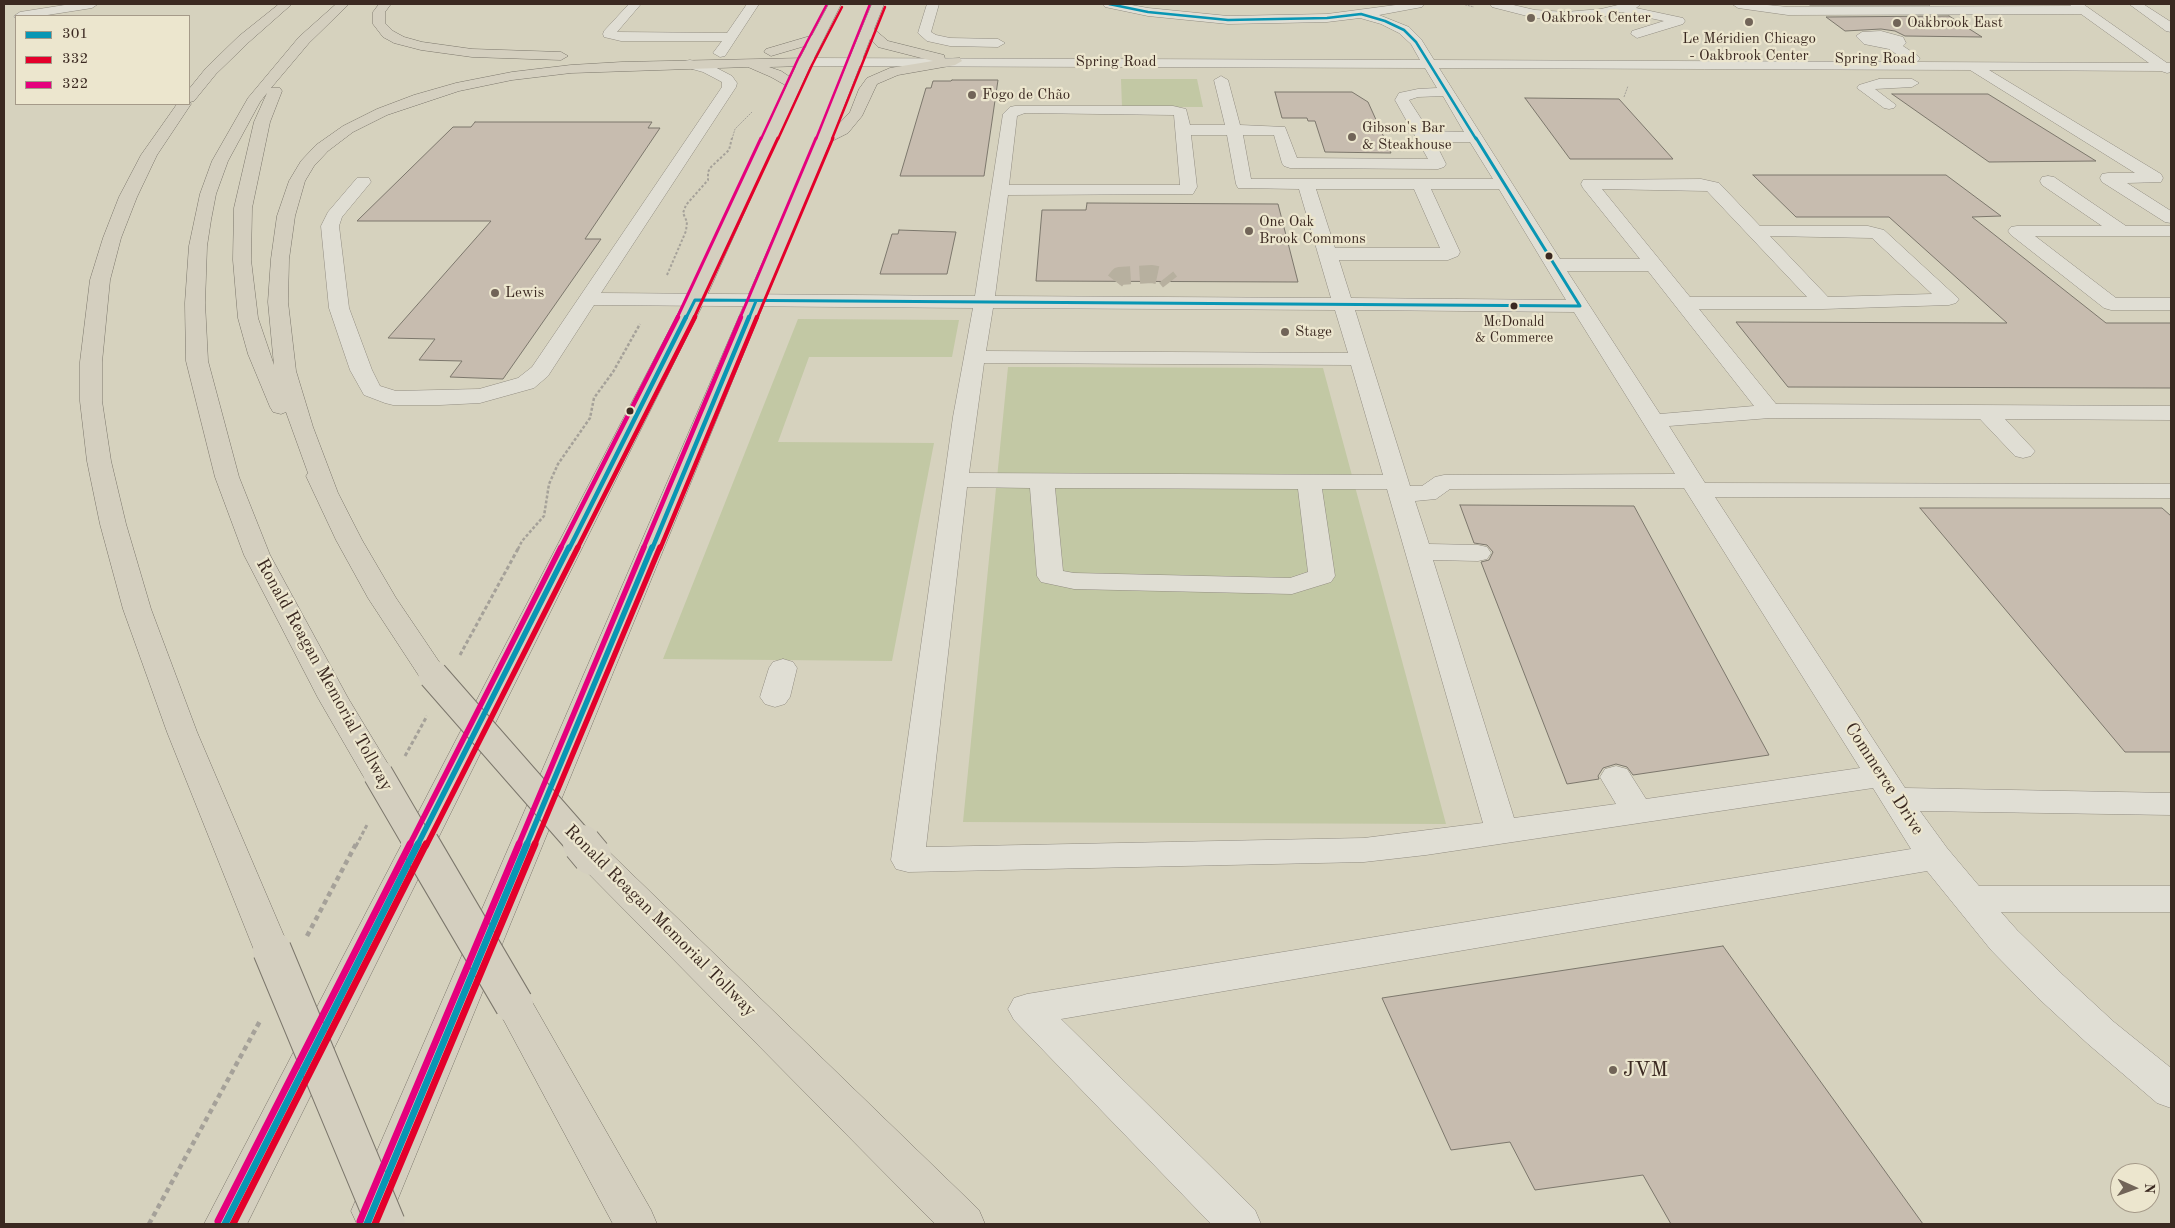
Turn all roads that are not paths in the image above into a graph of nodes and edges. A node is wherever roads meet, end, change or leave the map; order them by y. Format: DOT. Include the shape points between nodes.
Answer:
graph roads {
  1 [pos="92,4"];
  2 [pos="286,4"];
  3 [pos="343,4"];
  4 [pos="385,4"];
  5 [pos="636,4"];
  6 [pos="753,4"];
  7 [pos="835,4"];
  8 [pos="878,4"];
  9 [pos="933,4"];
  10 [pos="1109,4"];
  11 [pos="1418,4"];
  12 [pos="1496,4"];
  13 [pos="1635,4"];
  14 [pos="1738,4"];
  15 [pos="2135,4"];
  16 [pos="2080,7"];
  17 [pos="1615,10"];
  18 [pos="1361,14"];
  19 [pos="27,15"];
  20 [pos="1630,28"];
  21 [pos="2171,28"];
  22 [pos="868,30"];
  23 [pos="731,37"];
  24 [pos="817,38"];
  25 [pos="304,40"];
  26 [pos="1007,43"];
  27 [pos="1648,44"];
  28 [pos="1894,46"];
  29 [pos="718,56"];
  30 [pos="1913,59"];
  31 [pos="747,60"];
  32 [pos="805,62"];
  33 [pos="856,62"];
  34 [pos="955,62"];
  35 [pos="1205,62"];
  36 [pos="1231,62"];
  37 [pos="1428,62"];
  38 [pos="690,64"];
  39 [pos="2166,65"];
  40 [pos="1972,66"];
  41 [pos="1221,80"];
  42 [pos="1999,82"];
  43 [pos="1929,83"];
  44 [pos="1969,83"];
  45 [pos="794,86"];
  46 [pos="1446,92"];
  47 [pos="190,97"];
  48 [pos="183,105"];
  49 [pos="1889,105"];
  50 [pos="1183,130"];
  51 [pos="1234,130"];
  52 [pos="1423,134"];
  53 [pos="1475,137"];
  54 [pos="824,139"];
  55 [pos="2154,178"];
  56 [pos="2171,178"];
  57 [pos="2048,181"];
  58 [pos="363,182"];
  59 [pos="1306,184"];
  60 [pos="1420,184"];
  61 [pos="1505,184"];
  62 [pos="1000,190"];
  63 [pos="2171,218"];
  64 [pos="1754,230"];
  65 [pos="2122,231"];
  66 [pos="2148,231"];
  67 [pos="2171,231"];
  68 [pos="2171,247"];
  69 [pos="1328,254"];
  70 [pos="1653,264"];
  71 [pos="1556,265"];
  72 [pos="1115,282"];
  73 [pos="588,299"];
  74 [pos="695,300"];
  75 [pos="756,301"];
  76 [pos="984,302"];
  77 [pos="1112,303"];
  78 [pos="1684,303"];
  79 [pos="1823,303"];
  80 [pos="1344,304"];
  81 [pos="2171,304"];
  82 [pos="1580,306"];
  83 [pos="975,357"];
  84 [pos="1360,359"];
  85 [pos="1770,412"];
  86 [pos="1986,412"];
  87 [pos="2171,413"];
  88 [pos="1653,420"];
  89 [pos="2023,451"];
  90 [pos="956,480"];
  91 [pos="1042,480"];
  92 [pos="1309,482"];
  93 [pos="1695,485"];
  94 [pos="1399,488"];
  95 [pos="327,492"];
  96 [pos="2171,492"];
  97 [pos="1418,552"];
  98 [pos="1478,553"];
  99 [pos="783,668"];
  100 [pos="775,698"];
  101 [pos="1616,777"];
  102 [pos="1889,788"];
  103 [pos="2171,804"];
  104 [pos="1637,812"];
  105 [pos="1502,832"];
  106 [pos="1935,857"];
  107 [pos="1968,899"];
  108 [pos="2171,900"];
  109 [pos="2171,1091"];
  110 [pos="225,1224"];
  111 [pos="367,1224"];
  112 [pos="386,1224"];
  113 [pos="636,1224"];
  114 [pos="964,1224"];
  115 [pos="1240,1224"];
  1 -- 19 [label="street"];
  2 -- 47 [label="main road" via="244,39"];
  3 -- 25 [label="main road, Ronald Reagan Memorial Tollway"];
  4 -- 29 [label="main road" via="378,18 383,29 400,40 429,47 472,53 544,56"];
  5 -- 23 [label="street" via="609,34 621,37"];
  6 -- 23 [label="street"];
  7 -- 24 [label="main road"];
  8 -- 22 [label="main road"];
  9 -- 26 [label="street" via="924,33 932,38 950,42"];
  10 -- 18 [label="street" via="1148,12 1228,20 1328,18"];
  11 -- 18 [label="street"];
  12 -- 17 [label="street" via="1535,14 1566,16"];
  13 -- 17 [label="street"];
  14 -- 16 [label="street" via="1779,11"];
  15 -- 21 [label="street"];
  16 -- 39 [label="street"];
  17 -- 20 [label="street"];
  17 -- 20 [label="street" via="1683,20"];
  18 -- 37 [label="street" via="1404,30"];
  20 -- 27 [label="street"];
  22 -- 33 [label="main road"];
  22 -- 34 [label="main road" via="883,44"];
  23 -- 29 [label="street"];
  24 -- 31 [label="main road"];
  24 -- 32 [label="main road"];
  25 -- 95 [label="main road, Ronald Reagan Memorial Tollway" via="280,79 262,122 243,208 242,260 248,318 258,354 287,420"];
  25 -- 113 [label="main road, Ronald Reagan Memorial Tollway, bridge" via="249,108 220,161 208,194 197,255 194,302 197,361 210,417 227,477 257,555 324,683 514,1004"];
  28 -- 30 [label="street"];
  29 -- 31 [label="main road"];
  30 -- 37 [label="street, Spring Road" via="1662,57 1448,59"];
  30 -- 39 [label="street, Spring Road"];
  31 -- 32 [label="main road"];
  31 -- 38 [label="main road"];
  31 -- 45 [label="main road"];
  32 -- 33 [label="street, Spring Road"];
  32 -- 45 [label="main road"];
  33 -- 34 [label="street, Spring Road"];
  33 -- 54 [label="main road"];
  34 -- 35 [label="street, Spring Road"];
  34 -- 54 [label="main road" via="895,71 872,81 857,113 843,130"];
  35 -- 36 [label="street, Spring Road"];
  35 -- 41 [label="street" via="1213,77"];
  36 -- 37 [label="street, Spring Road"];
  36 -- 41 [label="street" via="1226,77"];
  37 -- 40 [label="street, Spring Road" via="1454,66"];
  37 -- 46 [label="street"];
  38 -- 73 [label="street" via="708,68 730,83"];
  38 -- 95 [label="main road" via="571,69 456,87 391,109 348,129 307,164 297,181 286,216 280,259 280,336 285,371"];
  39 -- 40 [label="street, Spring Road"];
  40 -- 42 [label="street"];
  41 -- 51 [label="street"];
  42 -- 44 [label="street"];
  42 -- 55 [label="street"];
  43 -- 49 [label="street" via="1879,84 1864,88"];
  45 -- 74 [label="main road"];
  46 -- 52 [label="street" via="1404,96 1402,100"];
  46 -- 53 [label="street"];
  48 -- 112 [label="main road, bridge" via="149,155 128,197 100,280 90,362 91,402 101,470 137,609 182,732"];
  50 -- 51 [label="street"];
  50 -- 62 [label="street" via="1187,190"];
  50 -- 62 [label="street" via="1181,112 1173,110 1016,110 1010,114"];
  51 -- 52 [label="street" via="1280,130 1290,163 1438,164"];
  51 -- 59 [label="street" via="1244,184"];
  52 -- 53 [label="street"];
  53 -- 61 [label="street"];
  54 -- 75 [label="main road"];
  55 -- 56 [label="street"];
  55 -- 63 [label="street" via="2108,178"];
  57 -- 65 [label="street"];
  58 -- 73 [label="street" via="334,216 330,226 339,308 361,370 372,390 393,398 440,398 480,396 526,383 540,371"];
  59 -- 60 [label="street"];
  59 -- 69 [label="street"];
  60 -- 61 [label="street"];
  60 -- 69 [label="street" via="1451,252"];
  61 -- 71 [label="street"];
  62 -- 76 [label="street"];
  64 -- 70 [label="street" via="1713,187 1701,184 1589,184"];
  64 -- 79 [label="street"];
  64 -- 79 [label="street" via="1868,231 1878,234 1949,299"];
  65 -- 66 [label="street"];
  65 -- 81 [label="street" via="2017,231 2111,304"];
  66 -- 67 [label="street"];
  66 -- 68 [label="street"];
  69 -- 80 [label="street"];
  70 -- 71 [label="street"];
  70 -- 78 [label="street"];
  71 -- 82 [label="street, Commerce Drive"];
  72 -- 77 [label="street"];
  73 -- 74 [label="street"];
  74 -- 75 [label="street"];
  74 -- 110 [label="main road"];
  75 -- 76 [label="street"];
  75 -- 111 [label="main road"];
  76 -- 77 [label="street"];
  76 -- 83 [label="street"];
  77 -- 80 [label="street" via="1172,294"];
  78 -- 79 [label="street"];
  78 -- 85 [label="street"];
  80 -- 82 [label="street"];
  80 -- 84 [label="street"];
  82 -- 88 [label="street, Commerce Drive"];
  83 -- 84 [label="street"];
  83 -- 90 [label="street"];
  84 -- 94 [label="street"];
  85 -- 86 [label="street"];
  85 -- 88 [label="street"];
  86 -- 87 [label="street"];
  86 -- 89 [label="street"];
  88 -- 93 [label="street, Commerce Drive"];
  90 -- 91 [label="street"];
  90 -- 105 [label="street" via="908,860 1364,850"];
  91 -- 92 [label="street"];
  91 -- 92 [label="street" via="1050,576 1074,581 1292,586 1322,576"];
  92 -- 94 [label="street"];
  93 -- 94 [label="street" via="1444,482 1427,494"];
  93 -- 96 [label="street"];
  93 -- 102 [label="street, Commerce Drive"];
  94 -- 97 [label="street"];
  95 -- 114 [label="main road, Ronald Reagan Memorial Tollway, bridge" via="349,540 382,598 433,675 592,856"];
  97 -- 98 [label="street"];
  97 -- 105 [label="street"];
  99 -- 100 [label="street"];
  101 -- 104 [label="street"];
  102 -- 103 [label="street"];
  102 -- 104 [label="street"];
  102 -- 106 [label="street, Commerce Drive"];
  104 -- 105 [label="street"];
  106 -- 107 [label="street, Commerce Drive"];
  106 -- 115 [label="street" via="1027,1009"];
  107 -- 108 [label="street"];
  107 -- 109 [label="street, Commerce Drive" via="2050,986"];
}
